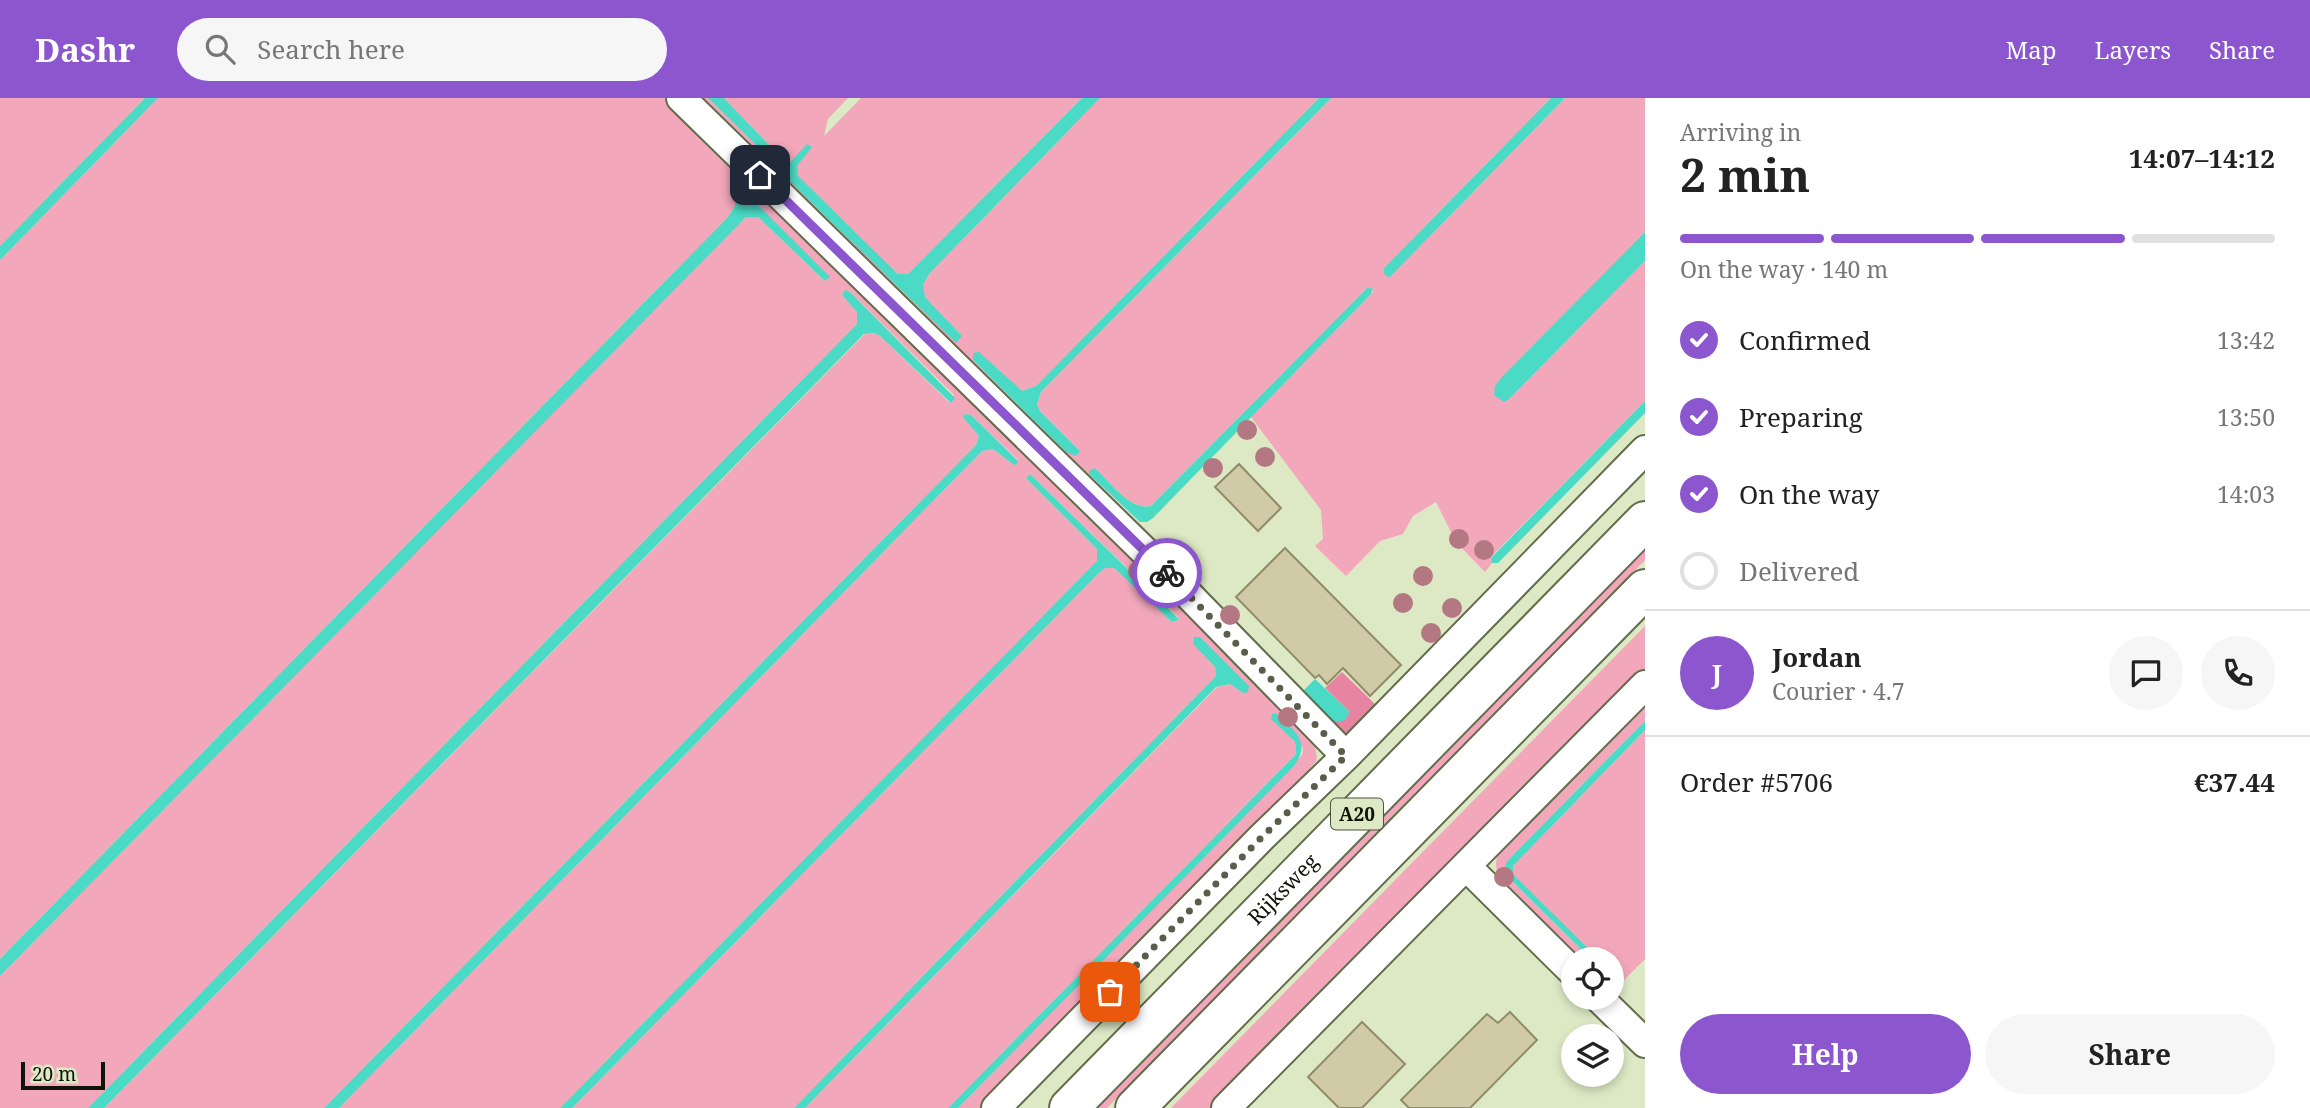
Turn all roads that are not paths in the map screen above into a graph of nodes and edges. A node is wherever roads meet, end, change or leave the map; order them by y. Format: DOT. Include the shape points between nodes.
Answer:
graph roads {
  1 [pos="681,98"];
  2 [pos="1645,450"];
  3 [pos="1645,521"];
  4 [pos="1645,589"];
  5 [pos="1645,685"];
  6 [pos="1346,756"];
  7 [pos="1467,867"];
  8 [pos="1561,960"];
  9 [pos="1611,1010"];
  10 [pos="1645,1043"];
  11 [pos="996,1108"];
  12 [pos="1069,1108"];
  13 [pos="1135,1108"];
  14 [pos="1226,1108"];
  1 -- 6 [label="street" via="1176,582"];
  2 -- 6 [label="street"];
  3 -- 12 [label="highway, Rijksweg / A20"];
  4 -- 13 [label="highway, A20"];
  5 -- 7 [label="street"];
  6 -- 11 [label="street"];
  7 -- 8 [label="street"];
  7 -- 14 [label="street"];
  9 -- 10 [label="street"];
}
